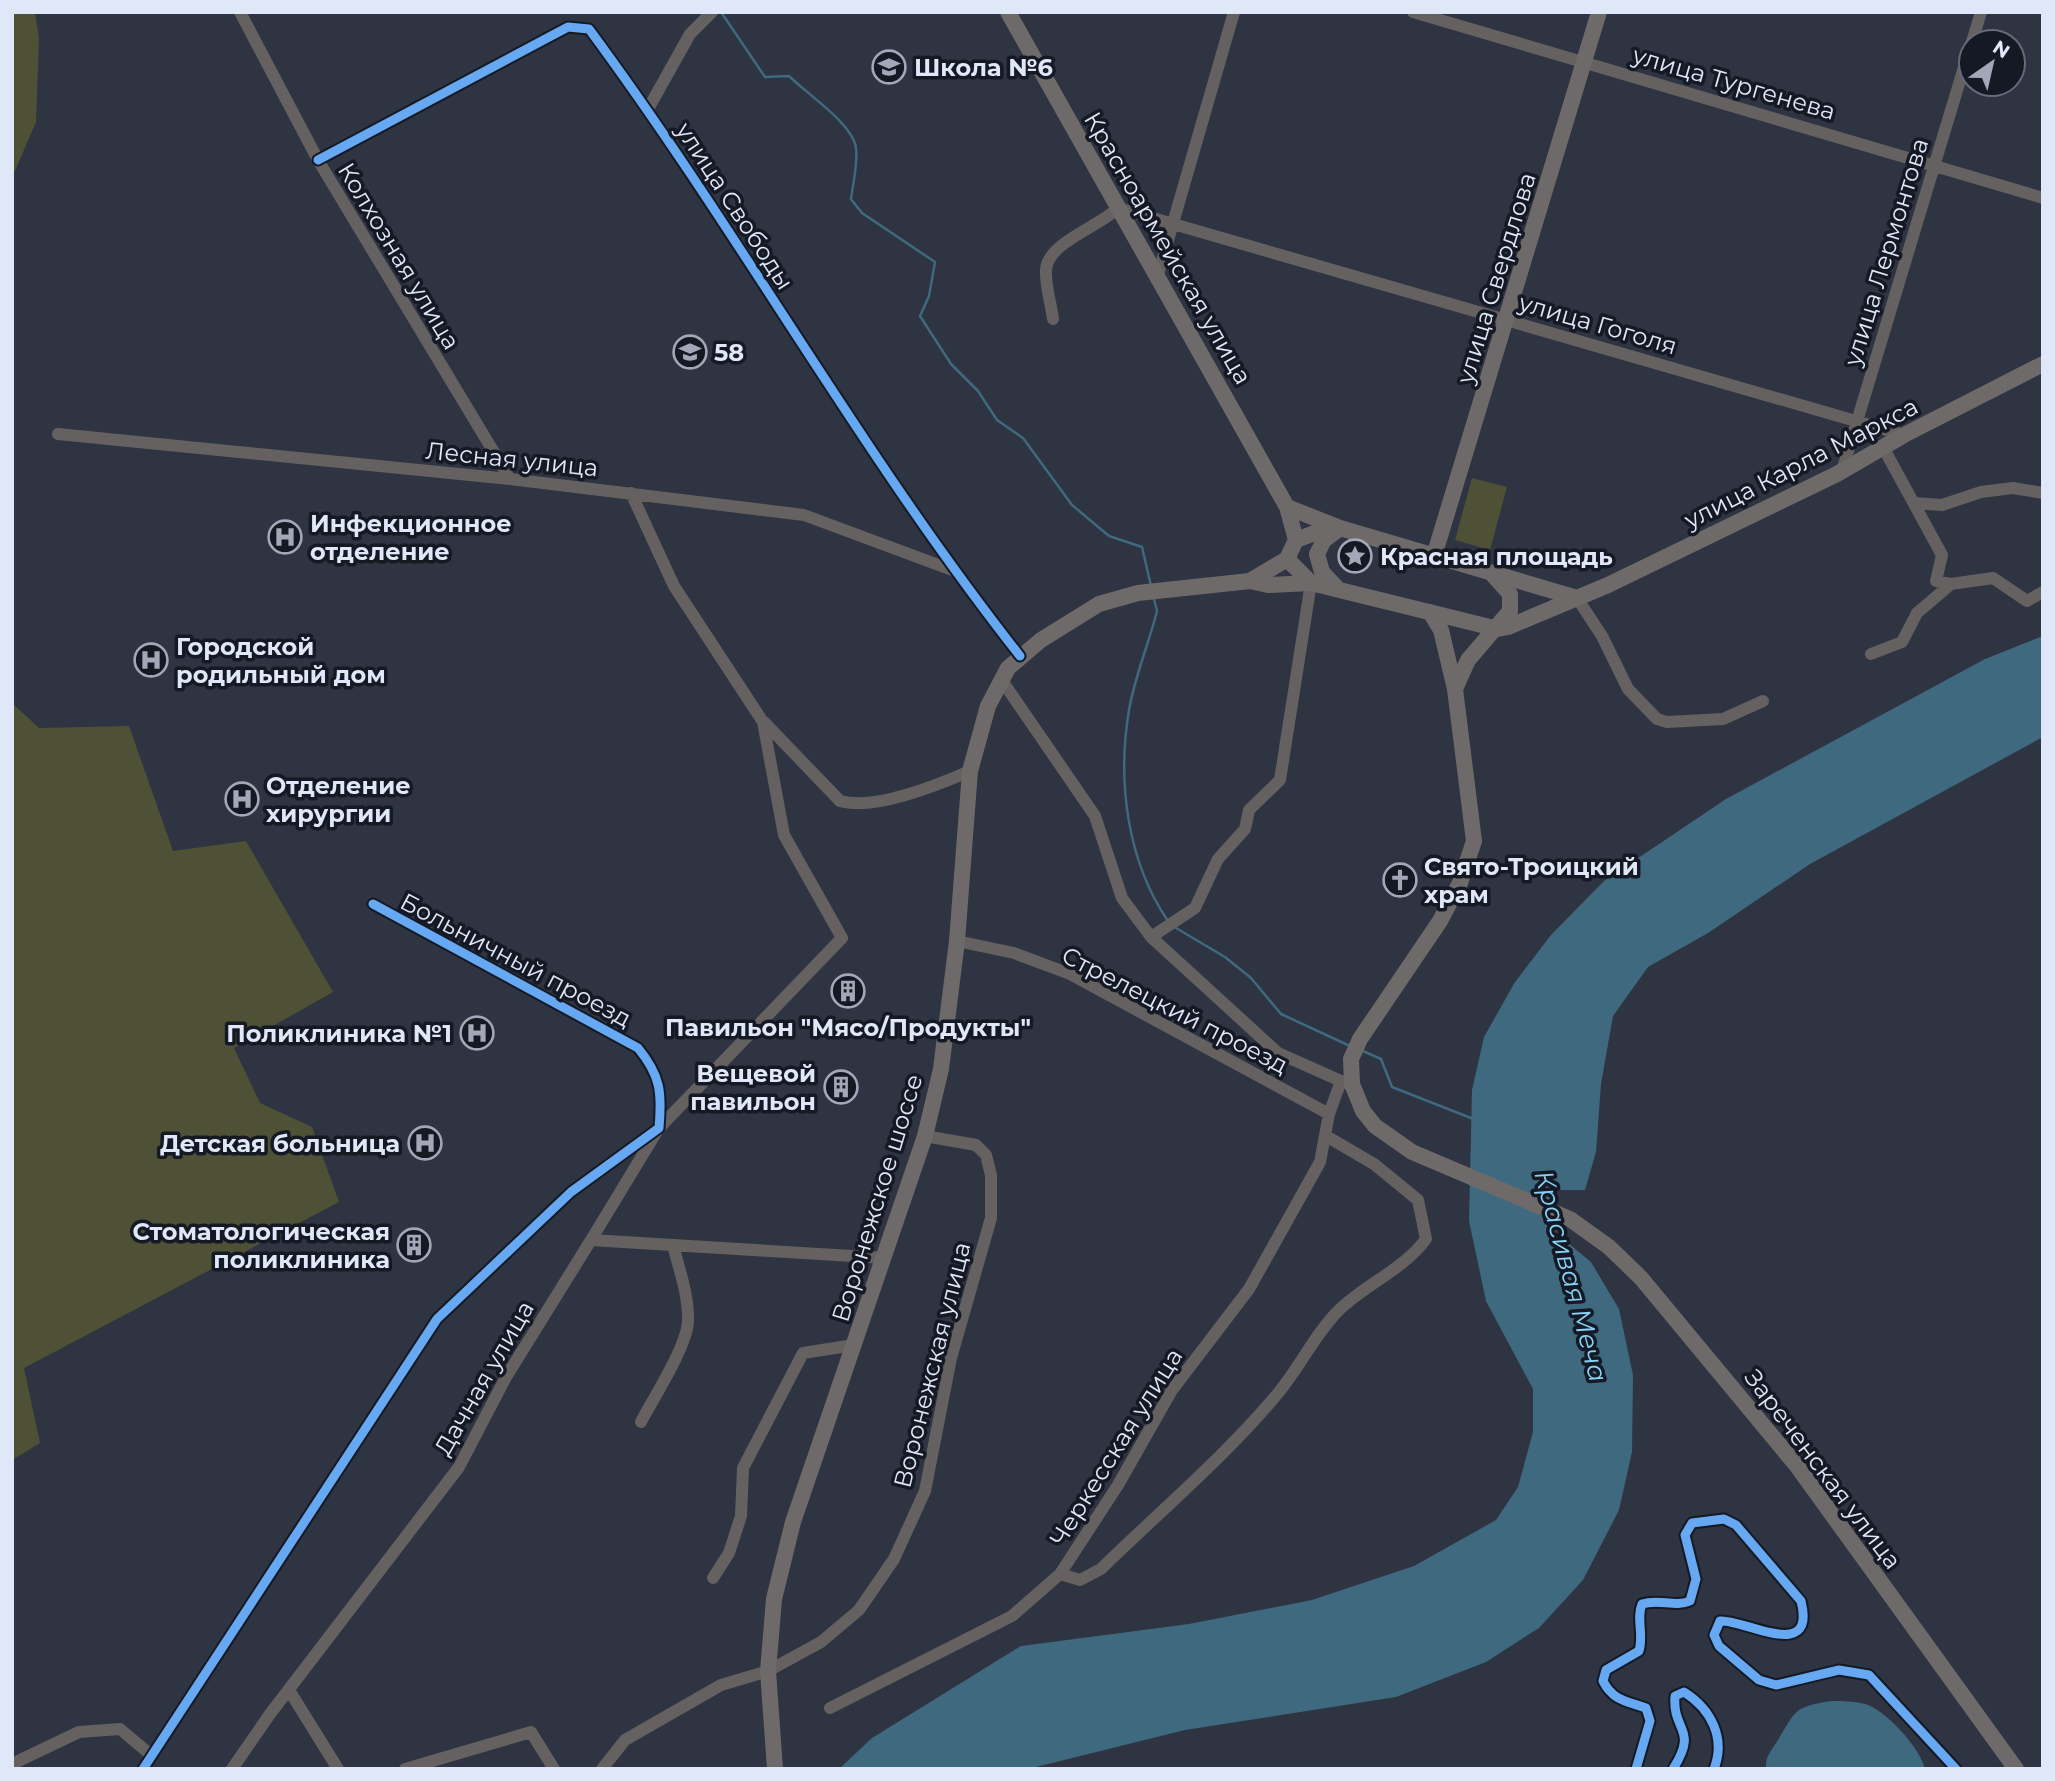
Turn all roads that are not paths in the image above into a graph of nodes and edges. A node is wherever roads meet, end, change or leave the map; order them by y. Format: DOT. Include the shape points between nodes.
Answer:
graph roads {
  1 [pos="240,12"];
  2 [pos="712,12"];
  3 [pos="1009,12"];
  4 [pos="1234,12"];
  5 [pos="1413,12"];
  6 [pos="1599,12"];
  7 [pos="1584,61"];
  8 [pos="1957,89"];
  9 [pos="648,109"];
  10 [pos="318,160"];
  11 [pos="1934,164"];
  12 [pos="2043,198"];
  13 [pos="1118,208"];
  14 [pos="1172,222"];
  15 [pos="1158,275"];
  16 [pos="1053,319"];
  17 [pos="1508,319"];
  18 [pos="2043,364"];
  19 [pos="1857,421"];
  20 [pos="58,433"];
  21 [pos="1904,435"];
  22 [pos="1884,449"];
  23 [pos="1842,471"];
  24 [pos="510,479"];
  25 [pos="631,493"];
  26 [pos="2043,493"];
  27 [pos="1914,503"];
  28 [pos="1287,507"];
  29 [pos="1340,528"];
  30 [pos="1296,540"];
  31 [pos="1434,556"];
  32 [pos="1287,559"];
  33 [pos="952,570"];
  34 [pos="1489,571"];
  35 [pos="1249,582"];
  36 [pos="1311,583"];
  37 [pos="1951,584"];
  38 [pos="1338,590"];
  39 [pos="2043,592"];
  40 [pos="1577,598"];
  41 [pos="1430,612"];
  42 [pos="1498,628"];
  43 [pos="1871,654"];
  44 [pos="1020,656"];
  45 [pos="1001,679"];
  46 [pos="1455,689"];
  47 [pos="1763,701"];
  48 [pos="763,722"];
  49 [pos="970,771"];
  50 [pos="373,904"];
  51 [pos="1150,937"];
  52 [pos="957,941"];
  53 [pos="1347,1082"];
  54 [pos="1329,1114"];
  55 [pos="659,1128"];
  56 [pos="926,1136"];
  57 [pos="1326,1136"];
  58 [pos="591,1240"];
  59 [pos="673,1245"];
  60 [pos="884,1258"];
  61 [pos="854,1345"];
  62 [pos="641,1422"];
  63 [pos="1060,1574"];
  64 [pos="713,1578"];
  65 [pos="768,1671"];
  66 [pos="289,1690"];
  67 [pos="830,1708"];
  68 [pos="151,1755"];
  69 [pos="12,1764"];
  70 [pos="775,1767"];
  71 [pos="143,1769"];
  72 [pos="232,1769"];
  73 [pos="338,1769"];
  74 [pos="405,1769"];
  75 [pos="554,1769"];
  76 [pos="602,1769"];
  77 [pos="2015,1769"];
  1 -- 10 [label="street, Колхозная улица"];
  2 -- 9 [label="street" via="690,34"];
  3 -- 13 [label="main road, Красноармейская улица"];
  4 -- 14 [label="street"];
  5 -- 7 [label="street, улица Тургенева"];
  6 -- 7 [label="main road, улица Свердлова"];
  7 -- 11 [label="street, улица Тургенева"];
  7 -- 17 [label="main road, улица Свердлова"];
  8 -- 11 [label="street, улица Лермонтова"];
  9 -- 10 [label="street, улица Свободы" via="589,29 568,27"];
  9 -- 33 [label="street, улица Свободы"];
  10 -- 24 [label="street, Колхозная улица"];
  11 -- 12 [label="street, улица Тургенева"];
  11 -- 19 [label="street, улица Лермонтова"];
  13 -- 14 [label="street, улица Гоголя"];
  13 -- 15 [label="main road, Красноармейская улица"];
  13 -- 16 [label="street" via="1106,220 1055,249 1046,268"];
  14 -- 15 [label="street"];
  14 -- 17 [label="street, улица Гоголя"];
  15 -- 28 [label="main road, Красноармейская улица"];
  17 -- 19 [label="street, улица Гоголя"];
  17 -- 31 [label="main road, улица Свердлова"];
  18 -- 21 [label="main road, улица Карла Маркса"];
  19 -- 21 [label="street, улица Гоголя"];
  19 -- 23 [label="street, улица Лермонтова"];
  20 -- 24 [label="street, Лесная улица"];
  21 -- 22 [label="main road, улица Карла Маркса"];
  22 -- 23 [label="main road, улица Карла Маркса"];
  22 -- 27 [label="street"];
  23 -- 40 [label="main road, улица Карла Маркса"];
  24 -- 25 [label="street, Лесная улица"];
  25 -- 33 [label="street, Лесная улица" via="804,515"];
  25 -- 48 [label="street" via="674,586"];
  26 -- 27 [label="street" via="2013,488 1981,492 1942,505"];
  27 -- 37 [label="street" via="1942,555 1936,581"];
  28 -- 29 [label="main road"];
  28 -- 30 [label="main road"];
  29 -- 30 [label="main road"];
  29 -- 31 [label="main road"];
  29 -- 38 [label="main road" via="1324,540 1317,554 1322,572"];
  30 -- 32 [label="main road"];
  31 -- 34 [label="main road"];
  32 -- 35 [label="main road"];
  32 -- 36 [label="main road"];
  33 -- 44 [label="street, улица Свободы"];
  34 -- 40 [label="main road"];
  34 -- 42 [label="main road" via="1510,594 1510,611"];
  35 -- 36 [label="main road"];
  35 -- 44 [label="main road, Воронежское шоссе" via="1138,593 1099,604"];
  36 -- 38 [label="main road"];
  36 -- 51 [label="street" via="1280,780 1249,810 1245,829 1217,859 1195,908"];
  37 -- 39 [label="street" via="1993,578 2027,601"];
  37 -- 43 [label="street" via="1917,613 1902,642"];
  38 -- 41 [label="main road"];
  40 -- 42 [label="main road, улица Карла Маркса"];
  40 -- 47 [label="street" via="1602,635 1628,689 1657,719 1723,719"];
  41 -- 42 [label="main road"];
  41 -- 46 [label="main road" via="1441,630"];
  42 -- 46 [label="main road" via="1468,660"];
  44 -- 45 [label="main road, Воронежское шоссе"];
  45 -- 49 [label="main road, Воронежское шоссе" via="979,730"];
  45 -- 51 [label="street" via="1095,816 1122,898"];
  46 -- 53 [label="main road" via="1474,841 1460,883 1440,921 1360,1039"];
  48 -- 49 [label="street" via="840,801 853,805 931,788"];
  48 -- 55 [label="street" via="784,835 842,938"];
  49 -- 52 [label="main road, Воронежское шоссе"];
  50 -- 55 [label="street, Больничный проезд" via="638,1048 652,1065 662,1093"];
  51 -- 53 [label="street" via="1278,1053"];
  52 -- 54 [label="street, Стрелецкий проезд" via="1014,953 1070,974"];
  52 -- 56 [label="main road, Воронежское шоссе" via="941,1069"];
  53 -- 54 [label="street, Черкесская улица"];
  53 -- 77 [label="main road, Зареченская улица" via="1375,1126 1412,1152 1570,1219 1641,1278 1797,1466"];
  54 -- 57 [label="street, Черкесская улица"];
  55 -- 58 [label="street"];
  55 -- 68 [label="street" via="571,1192 437,1319"];
  56 -- 60 [label="main road, Воронежское шоссе"];
  56 -- 65 [label="street, Воронежская улица" via="976,1145 986,1155 991,1219 951,1358 925,1491 894,1559 859,1609 821,1642"];
  57 -- 63 [label="street, Черкесская улица" via="1320,1162 1249,1289 1172,1390"];
  57 -- 63 [label="street" via="1374,1164 1418,1200 1426,1238 1412,1258 1341,1308 1315,1337 1280,1391 1101,1569 1080,1580"];
  58 -- 59 [label="street"];
  58 -- 66 [label="street, Дачная улица" via="506,1377 459,1467"];
  59 -- 60 [label="street"];
  59 -- 62 [label="street" via="688,1323"];
  60 -- 61 [label="main road, Воронежское шоссе"];
  61 -- 64 [label="street" via="803,1353 743,1468 741,1516 729,1553"];
  61 -- 65 [label="main road, Воронежское шоссе" via="793,1522 774,1599"];
  63 -- 67 [label="street, Черкесская улица" via="1012,1616"];
  65 -- 70 [label="main road, Воронежское шоссе"];
  65 -- 76 [label="street, Воронежская улица" via="721,1685 625,1740"];
  66 -- 72 [label="street, Дачная улица"];
  66 -- 73 [label="street"];
  68 -- 69 [label="street" via="120,1729 79,1732"];
  68 -- 71 [label="street"];
  74 -- 75 [label="street" via="530,1732"];
}
